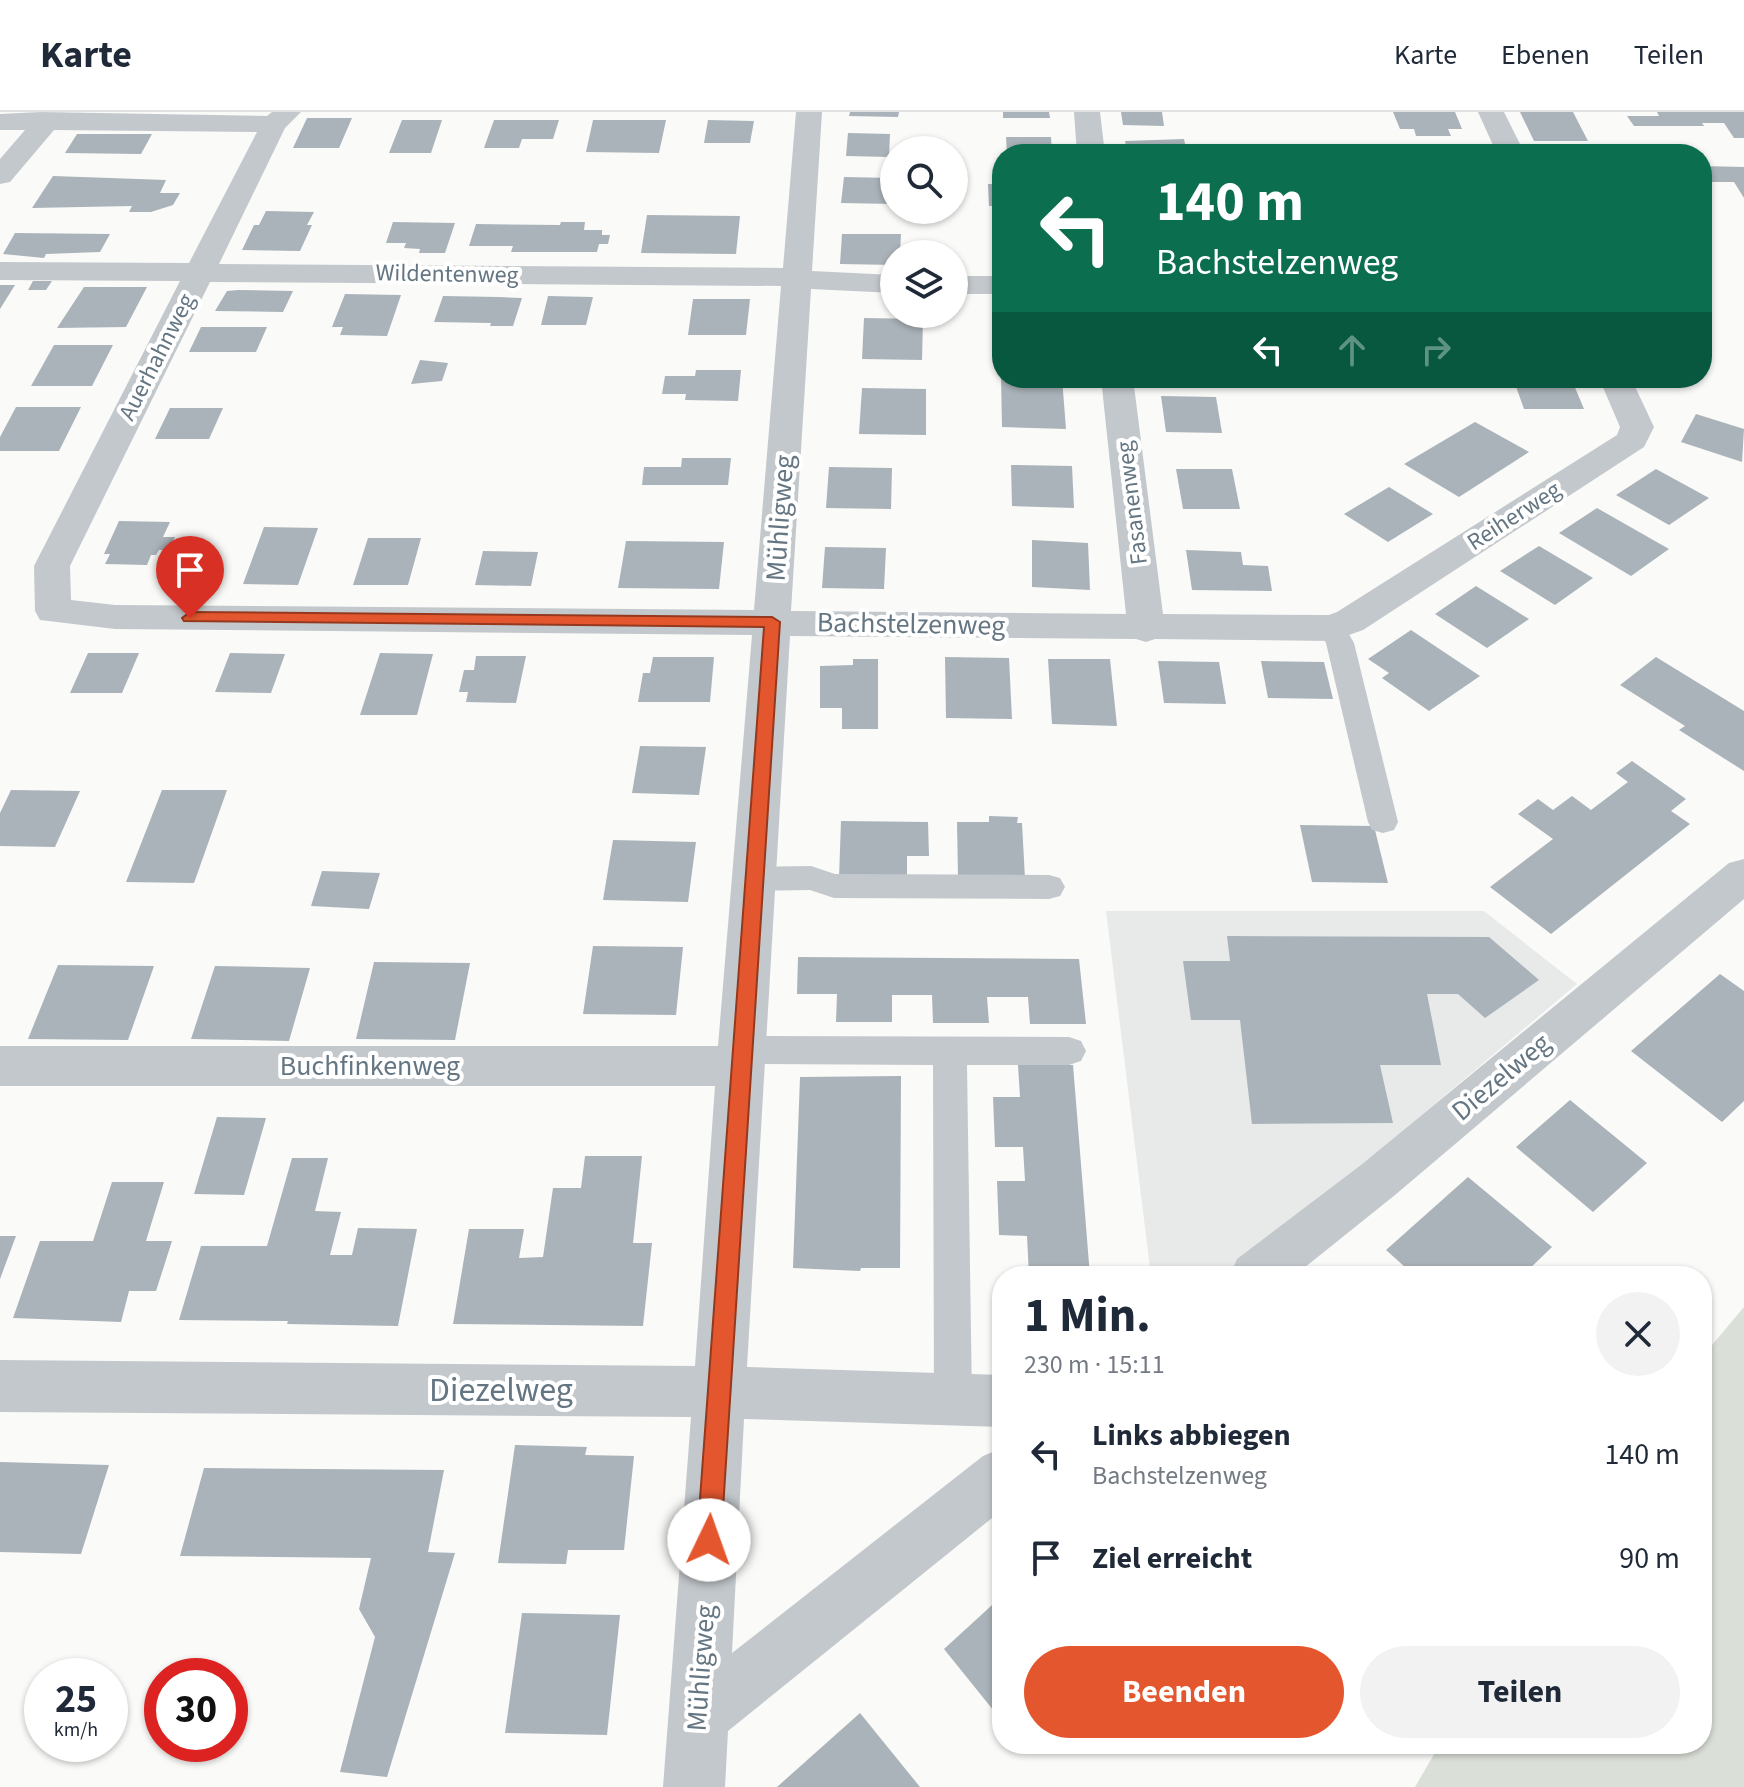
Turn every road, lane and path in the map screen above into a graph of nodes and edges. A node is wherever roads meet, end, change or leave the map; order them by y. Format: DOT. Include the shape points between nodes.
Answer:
graph roads {
  1 [pos="809,112"];
  2 [pos="1087,112"];
  3 [pos="1491,112"];
  4 [pos="51,117"];
  5 [pos="281,118"];
  6 [pos="0,122"];
  7 [pos="1090,144"];
  8 [pos="1506,144"];
  9 [pos="0,176"];
  10 [pos="0,271"];
  11 [pos="200,271"];
  12 [pos="797,277"];
  13 [pos="880,284"];
  14 [pos="968,285"];
  15 [pos="992,285"];
  16 [pos="1118,388"];
  17 [pos="1619,388"];
  18 [pos="53,611"];
  19 [pos="772,622"];
  20 [pos="1335,628"];
  21 [pos="1146,629"];
  22 [pos="1383,822"];
  23 [pos="1744,875"];
  24 [pos="754,879"];
  25 [pos="1049,887"];
  26 [pos="950,1051"];
  27 [pos="1069,1051"];
  28 [pos="741,1058"];
  29 [pos="0,1066"];
  30 [pos="1268,1266"];
  31 [pos="0,1386"];
  32 [pos="718,1392"];
  33 [pos="978,1400"];
  34 [pos="992,1483"];
  35 [pos="698,1717"];
  36 [pos="694,1787"];
  1 -- 12 [label="street, Mühligweg"];
  2 -- 7 [label="street"];
  3 -- 8 [label="street"];
  4 -- 5 [label="street"];
  4 -- 6 [label="street"];
  4 -- 9 [label="street"];
  5 -- 11 [label="street, Auerhahnweg"];
  10 -- 11 [label="street, Wildentenweg"];
  11 -- 12 [label="street, Wildentenweg"];
  11 -- 18 [label="street, Auerhahnweg" via="52,566"];
  12 -- 13 [label="street, Wildentenweg"];
  12 -- 19 [label="street, Mühligweg"];
  14 -- 15 [label="street"];
  16 -- 21 [label="street, Fasanenweg"];
  17 -- 20 [label="street, Reiherweg" via="1637,427 1632,440"];
  18 -- 19 [label="street, Bachstelzenweg" via="115,617"];
  19 -- 21 [label="street, Bachstelzenweg"];
  19 -- 24 [label="street, Mühligweg"];
  20 -- 21 [label="street, Bachstelzenweg"];
  20 -- 22 [label="lane"];
  23 -- 30 [label="street, Diezelweg"];
  24 -- 25 [label="lane" via="811,878 834,886"];
  24 -- 28 [label="street, Mühligweg"];
  26 -- 27 [label="lane"];
  26 -- 28 [label="lane"];
  26 -- 33 [label="lane"];
  28 -- 29 [label="street, Buchfinkenweg"];
  28 -- 32 [label="street, Mühligweg"];
  31 -- 32 [label="street, Diezelweg"];
  32 -- 33 [label="street, Diezelweg"];
  32 -- 35 [label="street, Mühligweg"];
  34 -- 35 [label="street"];
  35 -- 36 [label="street, Mühligweg"];
}
